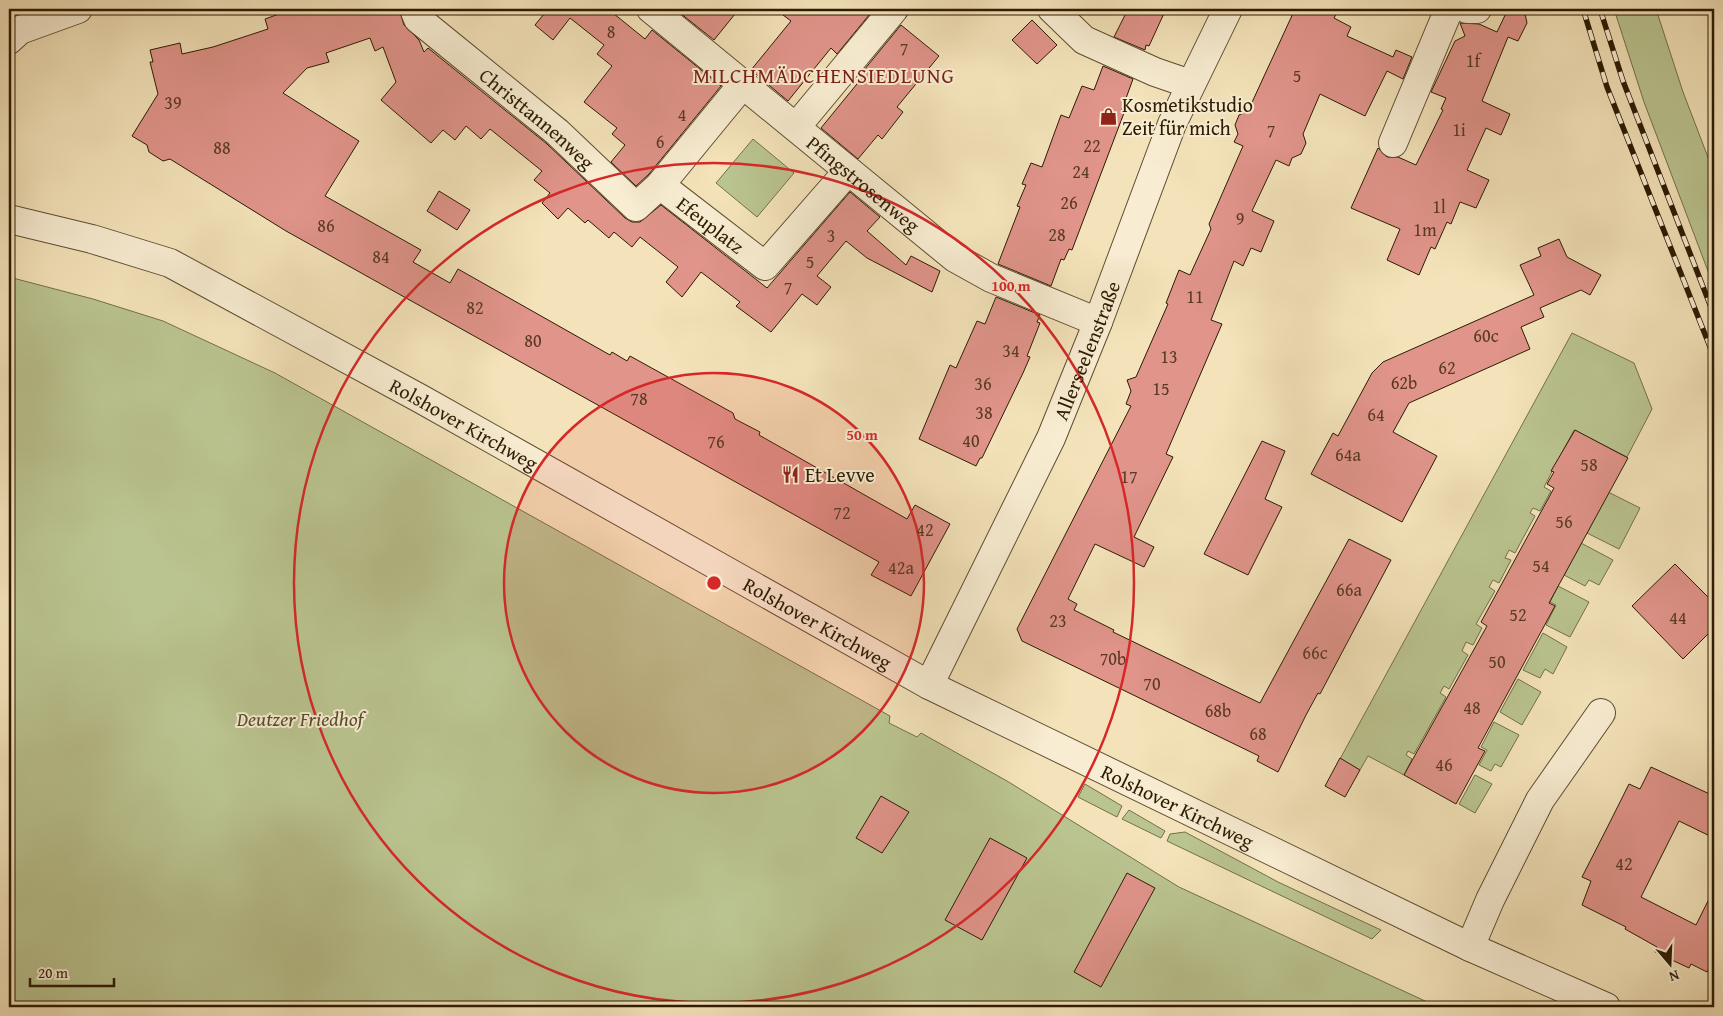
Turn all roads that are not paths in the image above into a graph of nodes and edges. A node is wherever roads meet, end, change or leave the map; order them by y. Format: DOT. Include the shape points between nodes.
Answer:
graph roads {
  1 [pos="78,9"];
  2 [pos="414,9"];
  3 [pos="651,9"];
  4 [pos="894,9"];
  5 [pos="1052,9"];
  6 [pos="1228,9"];
  7 [pos="1449,9"];
  8 [pos="1468,9"];
  9 [pos="1477,9"];
  10 [pos="9,40"];
  11 [pos="743,84"];
  12 [pos="1190,84"];
  13 [pos="796,127"];
  14 [pos="1393,143"];
  15 [pos="848,171"];
  16 [pos="660,184"];
  17 [pos="9,219"];
  18 [pos="1098,322"];
  19 [pos="929,685"];
  20 [pos="1601,713"];
  21 [pos="1470,946"];
  22 [pos="1606,1007"];
  1 -- 10 [label="street" via="20,30"];
  2 -- 16 [label="street, Christtannenweg" via="418,19 557,132 636,207"];
  3 -- 11 [label="street, Pfingstrosenweg"];
  4 -- 13 [label="street"];
  5 -- 12 [label="street" via="1084,40"];
  6 -- 12 [label="street, Allerseelenstraße"];
  7 -- 14 [label="street"];
  8 -- 9 [label="street"];
  11 -- 13 [label="street, Pfingstrosenweg"];
  11 -- 16 [label="street, Efeuplatz"];
  12 -- 18 [label="street, Allerseelenstraße"];
  13 -- 15 [label="street, Pfingstrosenweg"];
  15 -- 16 [label="street, Efeuplatz" via="765,266"];
  15 -- 18 [label="street, Pfingstrosenweg" via="955,258 991,278"];
  17 -- 19 [label="street, Rolshover Kirchweg" via="92,239 170,263 421,399"];
  18 -- 19 [label="street, Allerseelenstraße" via="1051,438"];
  19 -- 21 [label="street, Rolshover Kirchweg"];
  20 -- 21 [label="street" via="1540,800"];
  21 -- 22 [label="street, Rolshover Kirchweg"];
}
